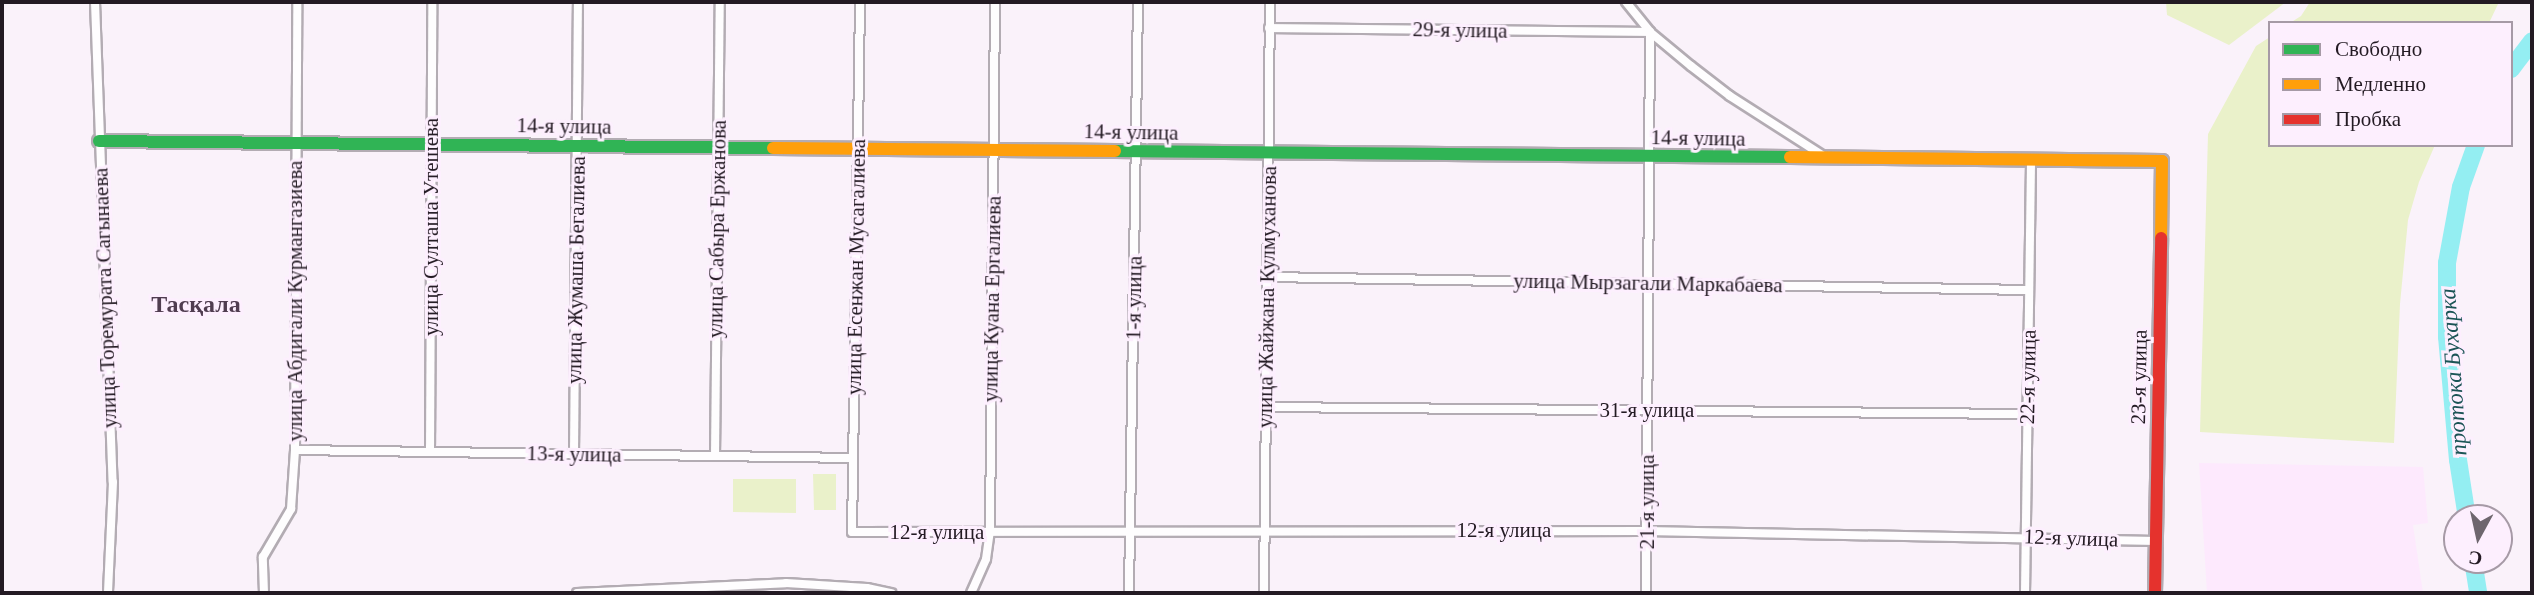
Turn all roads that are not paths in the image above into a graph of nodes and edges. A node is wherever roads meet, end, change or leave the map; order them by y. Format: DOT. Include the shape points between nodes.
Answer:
graph roads {
  1 [pos="94,2"];
  2 [pos="297,2"];
  3 [pos="432,2"];
  4 [pos="578,2"];
  5 [pos="720,2"];
  6 [pos="860,2"];
  7 [pos="995,2"];
  8 [pos="1138,2"];
  9 [pos="1270,2"];
  10 [pos="1626,2"];
  11 [pos="1269,28"];
  12 [pos="1650,32"];
  13 [pos="99,141"];
  14 [pos="296,143"];
  15 [pos="432,145"];
  16 [pos="578,146"];
  17 [pos="718,147"];
  18 [pos="859,149"];
  19 [pos="993,150"];
  20 [pos="1136,151"];
  21 [pos="1268,153"];
  22 [pos="1650,156"];
  23 [pos="1828,158"];
  24 [pos="2031,160"];
  25 [pos="2162,161"];
  26 [pos="1268,277"];
  27 [pos="1649,283"];
  28 [pos="2029,290"];
  29 [pos="1266,407"];
  30 [pos="1648,410"];
  31 [pos="2028,414"];
  32 [pos="295,450"];
  33 [pos="430,452"];
  34 [pos="574,454"];
  35 [pos="715,456"];
  36 [pos="852,458"];
  37 [pos="1265,529"];
  38 [pos="1130,530"];
  39 [pos="1647,531"];
  40 [pos="852,532"];
  41 [pos="990,532"];
  42 [pos="2025,537"];
  43 [pos="2156,541"];
  44 [pos="108,593"];
  45 [pos="264,593"];
  46 [pos="576,593"];
  47 [pos="891,593"];
  48 [pos="971,593"];
  49 [pos="1129,593"];
  50 [pos="1264,593"];
  51 [pos="1646,593"];
  52 [pos="2025,593"];
  53 [pos="2155,593"];
  1 -- 13 [label="street, улица Торемурата Сагынаева"];
  2 -- 14 [label="street, улица Абдигали Курмангазиева"];
  3 -- 15 [label="street, улица Султаша Утешева"];
  4 -- 16 [label="street, улица Жумаша Бегалиева"];
  5 -- 17 [label="street, улица Сабыра Ержанова"];
  6 -- 18 [label="street, улица Есенжан Мусагалиева"];
  7 -- 19 [label="street, улица Куана Ергалиева"];
  8 -- 20 [label="street, 1-я улица"];
  9 -- 11 [label="street, улица Жайжана Кулмуханова"];
  10 -- 12 [label="street"];
  11 -- 12 [label="street, 29-я улица"];
  11 -- 21 [label="street, улица Жайжана Кулмуханова"];
  12 -- 22 [label="street, 21-я улица"];
  12 -- 23 [label="street" via="1730,96"];
  13 -- 14 [label="street, 14-я улица"];
  13 -- 44 [label="street, улица Торемурата Сагынаева" via="113,482"];
  14 -- 15 [label="street, 14-я улица"];
  14 -- 32 [label="street, улица Абдигали Курмангазиева"];
  15 -- 16 [label="street, 14-я улица"];
  15 -- 33 [label="street, улица Султаша Утешева"];
  16 -- 17 [label="street, 14-я улица"];
  16 -- 34 [label="street, улица Жумаша Бегалиева"];
  17 -- 18 [label="street, 14-я улица"];
  17 -- 35 [label="street, улица Сабыра Ержанова"];
  18 -- 19 [label="street, 14-я улица"];
  18 -- 36 [label="street, улица Есенжан Мусагалиева"];
  19 -- 20 [label="street, 14-я улица"];
  19 -- 41 [label="street, улица Куана Ергалиева"];
  20 -- 21 [label="street, 14-я улица"];
  20 -- 38 [label="street, 1-я улица"];
  21 -- 22 [label="street, 14-я улица"];
  21 -- 26 [label="street, улица Жайжана Кулмуханова"];
  22 -- 23 [label="street, 14-я улица"];
  22 -- 27 [label="street, 21-я улица"];
  23 -- 24 [label="street, 14-я улица"];
  24 -- 25 [label="street, 14-я улица"];
  24 -- 28 [label="street, 22-я улица"];
  25 -- 43 [label="street, 23-я улица"];
  26 -- 27 [label="street, улица Мырзагали Маркабаева"];
  26 -- 29 [label="street, улица Жайжана Кулмуханова"];
  27 -- 28 [label="street, улица Мырзагали Маркабаева"];
  27 -- 30 [label="street, 21-я улица"];
  28 -- 31 [label="street, 22-я улица"];
  29 -- 30 [label="street, 31-я улица"];
  29 -- 37 [label="street, улица Жайжана Кулмуханова"];
  30 -- 31 [label="street, 31-я улица"];
  30 -- 39 [label="street, 21-я улица"];
  31 -- 42 [label="street, 22-я улица"];
  32 -- 33 [label="street, 13-я улица"];
  32 -- 45 [label="street, улица Абдигали Курмангазиева" via="291,509 263,558"];
  33 -- 34 [label="street, 13-я улица"];
  34 -- 35 [label="street, 13-я улица"];
  35 -- 36 [label="street, 13-я улица"];
  36 -- 40 [label="street, улица Есенжан Мусагалиева"];
  37 -- 38 [label="street, 12-я улица"];
  37 -- 39 [label="street, 12-я улица"];
  37 -- 50 [label="street, улица Жайжана Кулмуханова"];
  38 -- 41 [label="street, 12-я улица"];
  38 -- 49 [label="street, 1-я улица"];
  39 -- 42 [label="street, 12-я улица"];
  39 -- 51 [label="street, 21-я улица"];
  40 -- 41 [label="street, 12-я улица"];
  41 -- 48 [label="street, улица Куана Ергалиева" via="986,559"];
  42 -- 43 [label="street, 12-я улица"];
  42 -- 52 [label="street, 22-я улица"];
  43 -- 53 [label="street, 23-я улица"];
  46 -- 47 [label="street" via="786,583"];
}
